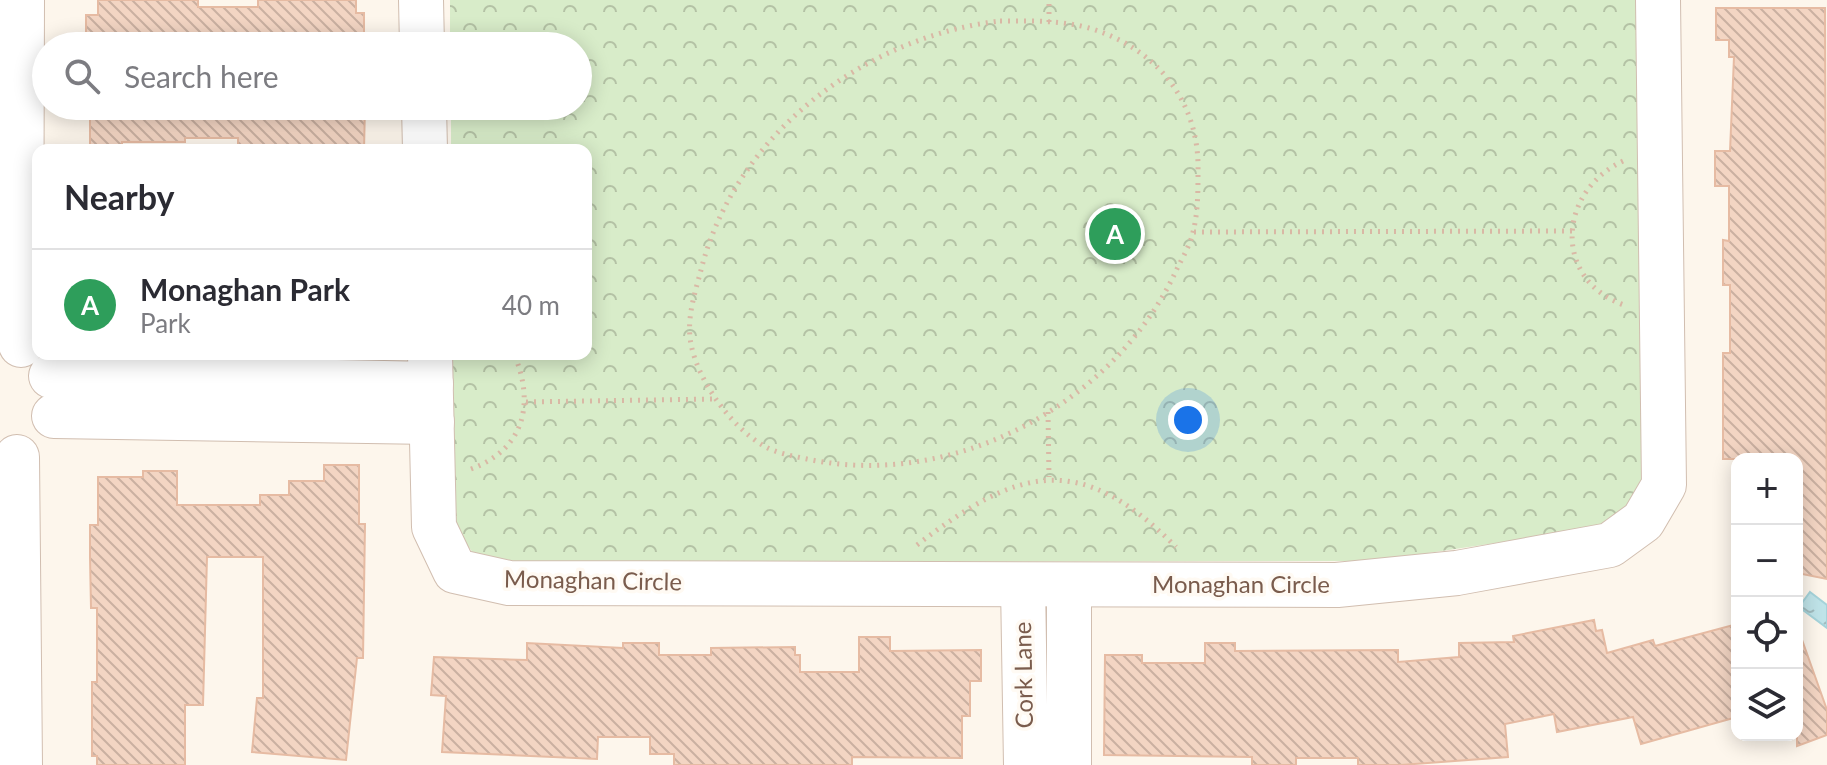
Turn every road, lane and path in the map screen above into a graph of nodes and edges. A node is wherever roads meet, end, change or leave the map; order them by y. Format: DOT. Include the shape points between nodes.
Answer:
graph roads {
  1 [pos="22,0"];
  2 [pos="421,0"];
  3 [pos="1049,0"];
  4 [pos="1658,0"];
  5 [pos="1049,22"];
  6 [pos="422,32"];
  7 [pos="424,120"];
  8 [pos="425,144"];
  9 [pos="1633,158"];
  10 [pos="1573,231"];
  11 [pos="1193,232"];
  12 [pos="1628,307"];
  13 [pos="11,344"];
  14 [pos="32,354"];
  15 [pos="40,360"];
  16 [pos="516,360"];
  17 [pos="431,387"];
  18 [pos="53,396"];
  19 [pos="719,399"];
  20 [pos="526,402"];
  21 [pos="1048,411"];
  22 [pos="9,459"];
  23 [pos="462,471"];
  24 [pos="1049,477"];
  25 [pos="907,552"];
  26 [pos="1182,553"];
  27 [pos="1023,585"];
  28 [pos="1069,585"];
  29 [pos="9,599"];
  30 [pos="20,765"];
  31 [pos="1026,765"];
  32 [pos="1069,765"];
  1 -- 13 [label="street"];
  2 -- 6 [label="street"];
  3 -- 5 [label="path"];
  4 -- 28 [label="street, Monaghan Circle" via="1664,485 1643,521 1610,545 1457,573 1337,585"];
  5 -- 11 [label="path" via="1108,35 1142,55 1173,84 1196,129"];
  5 -- 19 [label="path" via="974,24 897,47 816,97 755,159 727,196 714,226 690,315 696,361"];
  7 -- 8 [label="street"];
  9 -- 10 [label="path" via="1606,170 1582,194"];
  10 -- 11 [label="path"];
  10 -- 12 [label="path" via="1576,258 1592,286"];
  11 -- 21 [label="path" via="1162,301 1140,330 1097,375"];
  13 -- 14 [label="street"];
  15 -- 18 [label="street"];
  16 -- 20 [label="path"];
  17 -- 18 [label="street, Monaghan Circle"];
  17 -- 27 [label="street, Monaghan Circle" via="434,527 455,571 509,583"];
  18 -- 22 [label="street" via="46,435"];
  19 -- 20 [label="path"];
  19 -- 21 [label="path" via="741,428 768,448 856,467 947,457 994,442"];
  20 -- 23 [label="path" via="519,433 505,449 489,462"];
  21 -- 24 [label="path"];
  22 -- 29 [label="street"];
  24 -- 25 [label="path" via="984,500"];
  24 -- 26 [label="path" via="1117,501"];
  27 -- 28 [label="street, Monaghan Circle"];
  27 -- 31 [label="street, Cork Lane"];
  28 -- 32 [label="street, Cork Lane"];
  29 -- 30 [label="street"];
}
